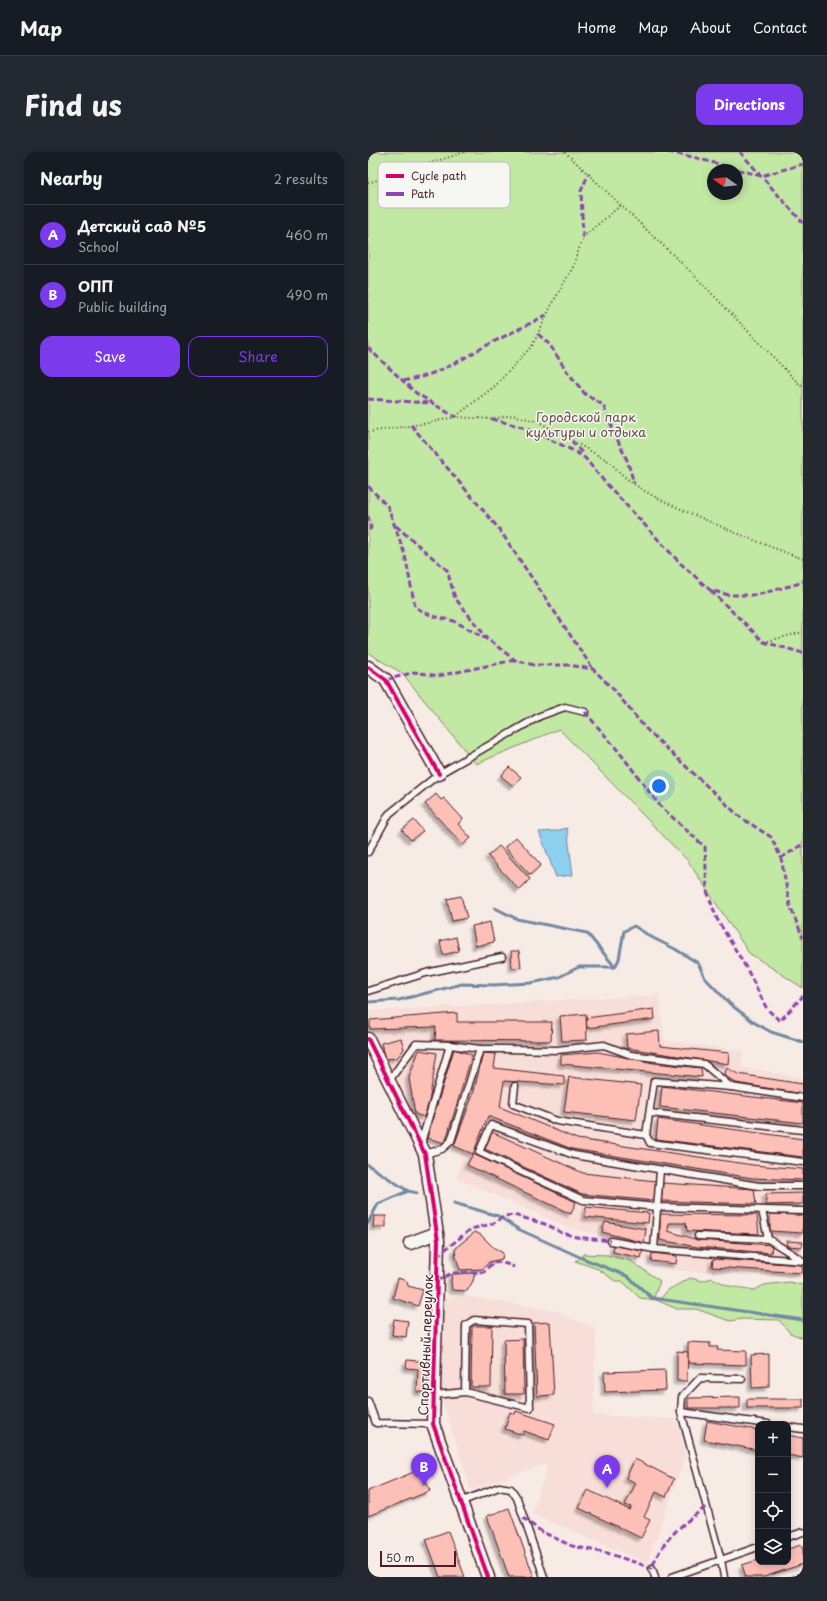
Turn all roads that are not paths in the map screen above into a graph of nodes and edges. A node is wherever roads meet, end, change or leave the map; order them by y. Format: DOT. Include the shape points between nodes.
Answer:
graph roads {
  1 [pos="368,667"];
  2 [pos="586,712"];
  3 [pos="439,774"];
  4 [pos="368,852"];
  5 [pos="502,957"];
  6 [pos="368,991"];
  7 [pos="368,1039"];
  8 [pos="450,1045"];
  9 [pos="480,1049"];
  10 [pos="388,1082"];
  11 [pos="516,1086"];
  12 [pos="731,1087"];
  13 [pos="803,1098"];
  14 [pos="650,1114"];
  15 [pos="803,1130"];
  16 [pos="646,1135"];
  17 [pos="423,1149"];
  18 [pos="803,1162"];
  19 [pos="660,1170"];
  20 [pos="803,1186"];
  21 [pos="657,1207"];
  22 [pos="762,1210"];
  23 [pos="803,1211"];
  24 [pos="437,1233"];
  25 [pos="698,1236"];
  26 [pos="768,1239"];
  27 [pos="611,1241"];
  28 [pos="410,1243"];
  29 [pos="654,1249"];
  30 [pos="803,1261"];
  31 [pos="742,1379"];
  32 [pos="465,1392"];
  33 [pos="434,1395"];
  34 [pos="368,1401"];
  35 [pos="681,1412"];
  36 [pos="755,1422"];
  37 [pos="433,1424"];
  38 [pos="791,1427"];
  39 [pos="803,1429"];
  40 [pos="460,1502"];
  41 [pos="803,1532"];
  42 [pos="791,1536"];
  43 [pos="755,1548"];
  44 [pos="721,1560"];
  45 [pos="652,1568"];
  46 [pos="488,1577"];
  47 [pos="544,1577"];
  48 [pos="655,1577"];
  49 [pos="672,1577"];
  50 [pos="724,1577"];
  1 -- 3 [label="street" via="386,680"];
  2 -- 3 [label="lane" via="565,707 540,716"];
  3 -- 4 [label="lane" via="389,814"];
  5 -- 6 [label="lane" via="426,973"];
  7 -- 10 [label="street, Спортивный переулок"];
  8 -- 9 [label="lane"];
  8 -- 10 [label="lane" via="416,1044"];
  8 -- 17 [label="lane"];
  9 -- 12 [label="lane" via="558,1050 604,1045 631,1055 704,1064"];
  9 -- 17 [label="lane" via="451,1141 442,1149"];
  10 -- 17 [label="street, Спортивный переулок"];
  11 -- 16 [label="lane" via="513,1104 557,1121"];
  12 -- 13 [label="lane"];
  12 -- 14 [label="lane" via="654,1081"];
  14 -- 15 [label="lane"];
  14 -- 16 [label="lane"];
  16 -- 18 [label="lane" via="650,1143"];
  17 -- 24 [label="street, Спортивный переулок"];
  19 -- 20 [label="lane" via="759,1186"];
  19 -- 21 [label="lane"];
  19 -- 21 [label="lane" via="574,1155 491,1125 479,1152 583,1200"];
  21 -- 22 [label="lane"];
  21 -- 29 [label="lane"];
  22 -- 23 [label="lane"];
  22 -- 26 [label="lane"];
  24 -- 28 [label="street"];
  24 -- 33 [label="street, Спортивный переулок"];
  25 -- 26 [label="lane"];
  26 -- 30 [label="lane"];
  27 -- 29 [label="lane"];
  29 -- 30 [label="lane"];
  31 -- 35 [label="lane" via="700,1378 682,1397"];
  32 -- 32 [label="lane" via="530,1408 528,1324 474,1320 466,1325"];
  32 -- 33 [label="lane"];
  33 -- 37 [label="street, Спортивный переулок"];
  34 -- 37 [label="lane" via="376,1423"];
  35 -- 36 [label="lane"];
  35 -- 44 [label="lane"];
  37 -- 40 [label="street, Спортивный переулок"];
  38 -- 39 [label="lane"];
  40 -- 46 [label="street, Спортивный переулок"];
  40 -- 47 [label="lane" via="499,1488 511,1489 517,1498"];
  41 -- 42 [label="lane"];
  43 -- 44 [label="lane"];
  44 -- 49 [label="lane"];
  44 -- 50 [label="lane"];
  45 -- 48 [label="lane"];
}
